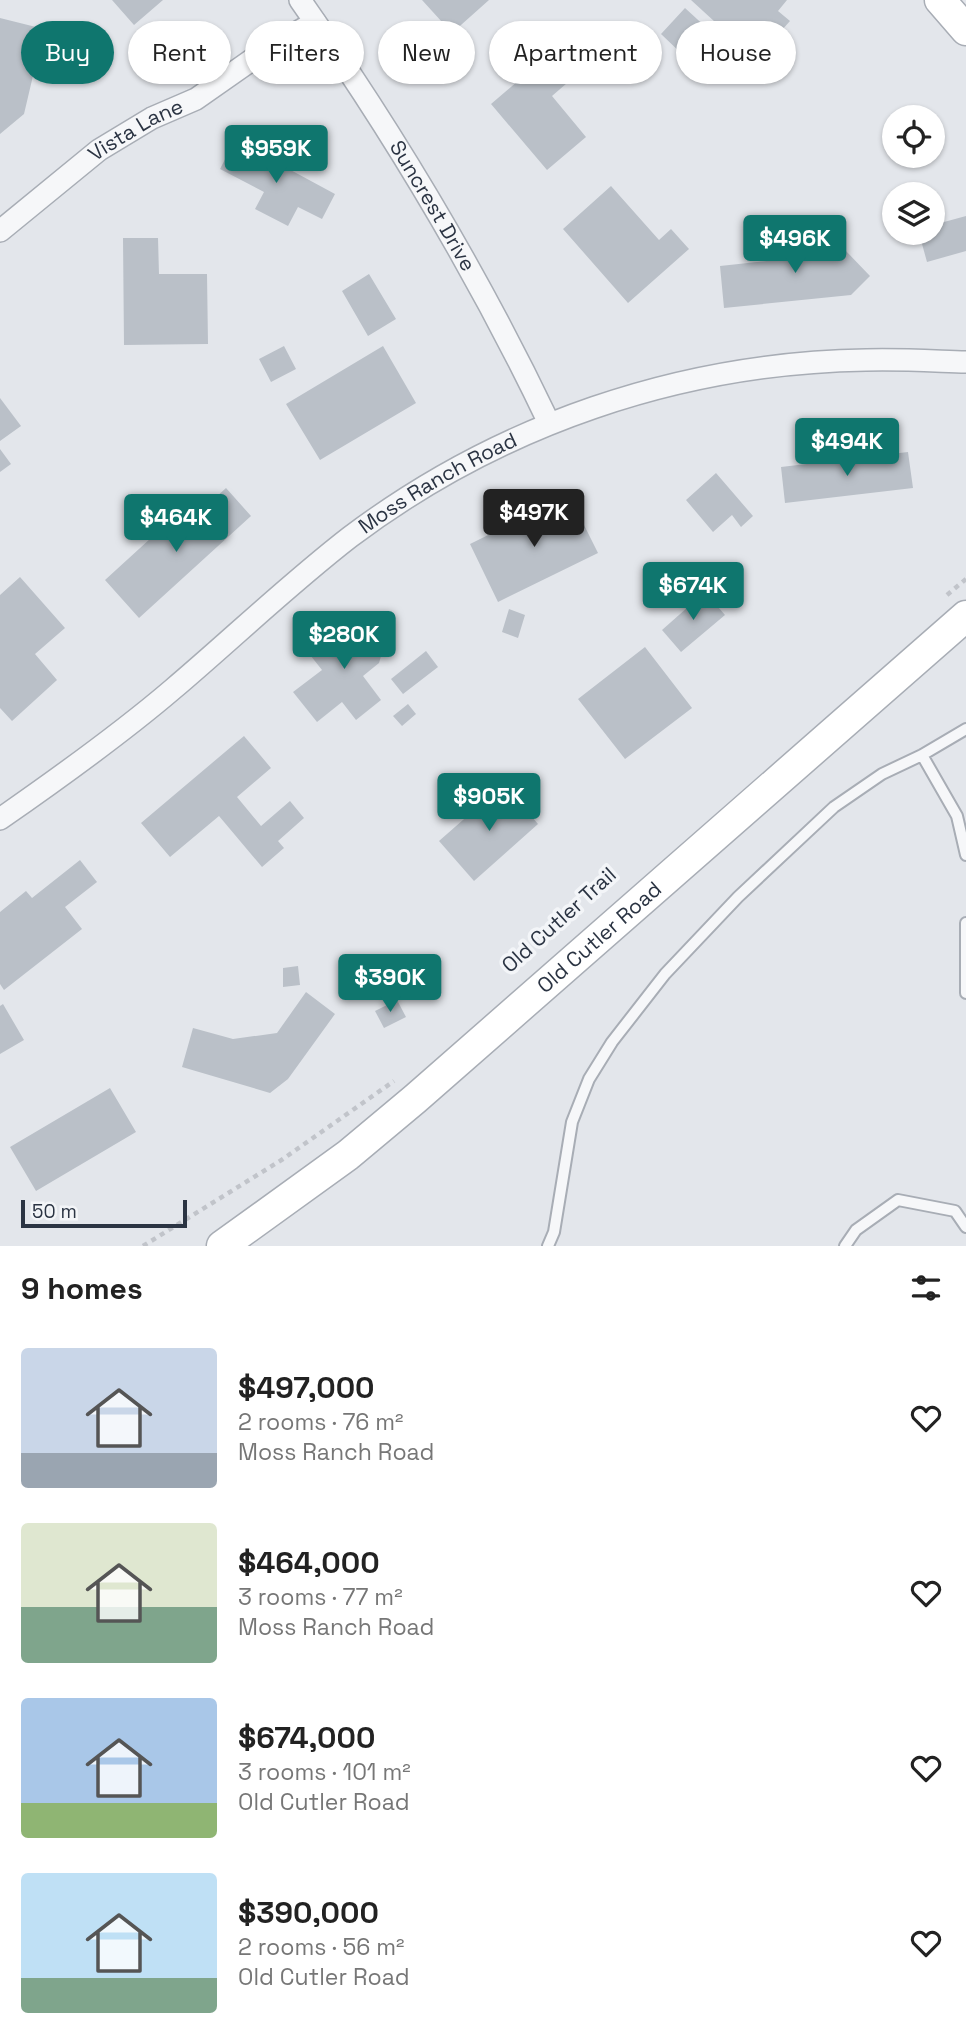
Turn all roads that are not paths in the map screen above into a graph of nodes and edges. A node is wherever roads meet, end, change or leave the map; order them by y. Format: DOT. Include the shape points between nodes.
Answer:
graph roads {
  1 [pos="300,0"];
  2 [pos="940,0"];
  3 [pos="314,21"];
  4 [pos="966,30"];
  5 [pos="245,65"];
  6 [pos="357,84"];
  7 [pos="0,231"];
  8 [pos="966,362"];
  9 [pos="549,423"];
  10 [pos="956,606"];
  11 [pos="966,729"];
  12 [pos="922,755"];
  13 [pos="0,819"];
  14 [pos="966,855"];
  15 [pos="966,923"];
  16 [pos="966,993"];
  17 [pos="966,1227"];
  18 [pos="222,1246"];
  19 [pos="548,1246"];
  20 [pos="845,1246"];
  1 -- 3 [label="street, Suncrest Drive"];
  2 -- 4 [label="main road"];
  5 -- 7 [label="street, Vista Lane" via="197,99 152,118 99,150"];
  6 -- 9 [label="street, Suncrest Drive" via="451,234"];
  8 -- 9 [label="street, Moss Ranch Road" via="865,360 775,367 615,398"];
  9 -- 13 [label="street, Moss Ranch Road" via="463,464 352,536 163,697"];
  10 -- 18 [label="main road, Old Cutler Road" via="415,1099 348,1155"];
  11 -- 12 [label="lane"];
  12 -- 14 [label="lane" via="957,816"];
  12 -- 19 [label="lane" via="882,774 834,807 683,955 612,1042 589,1079 572,1122"];
  15 -- 16 [label="lane"];
  17 -- 20 [label="lane" via="955,1211 898,1200 856,1230"];
}
